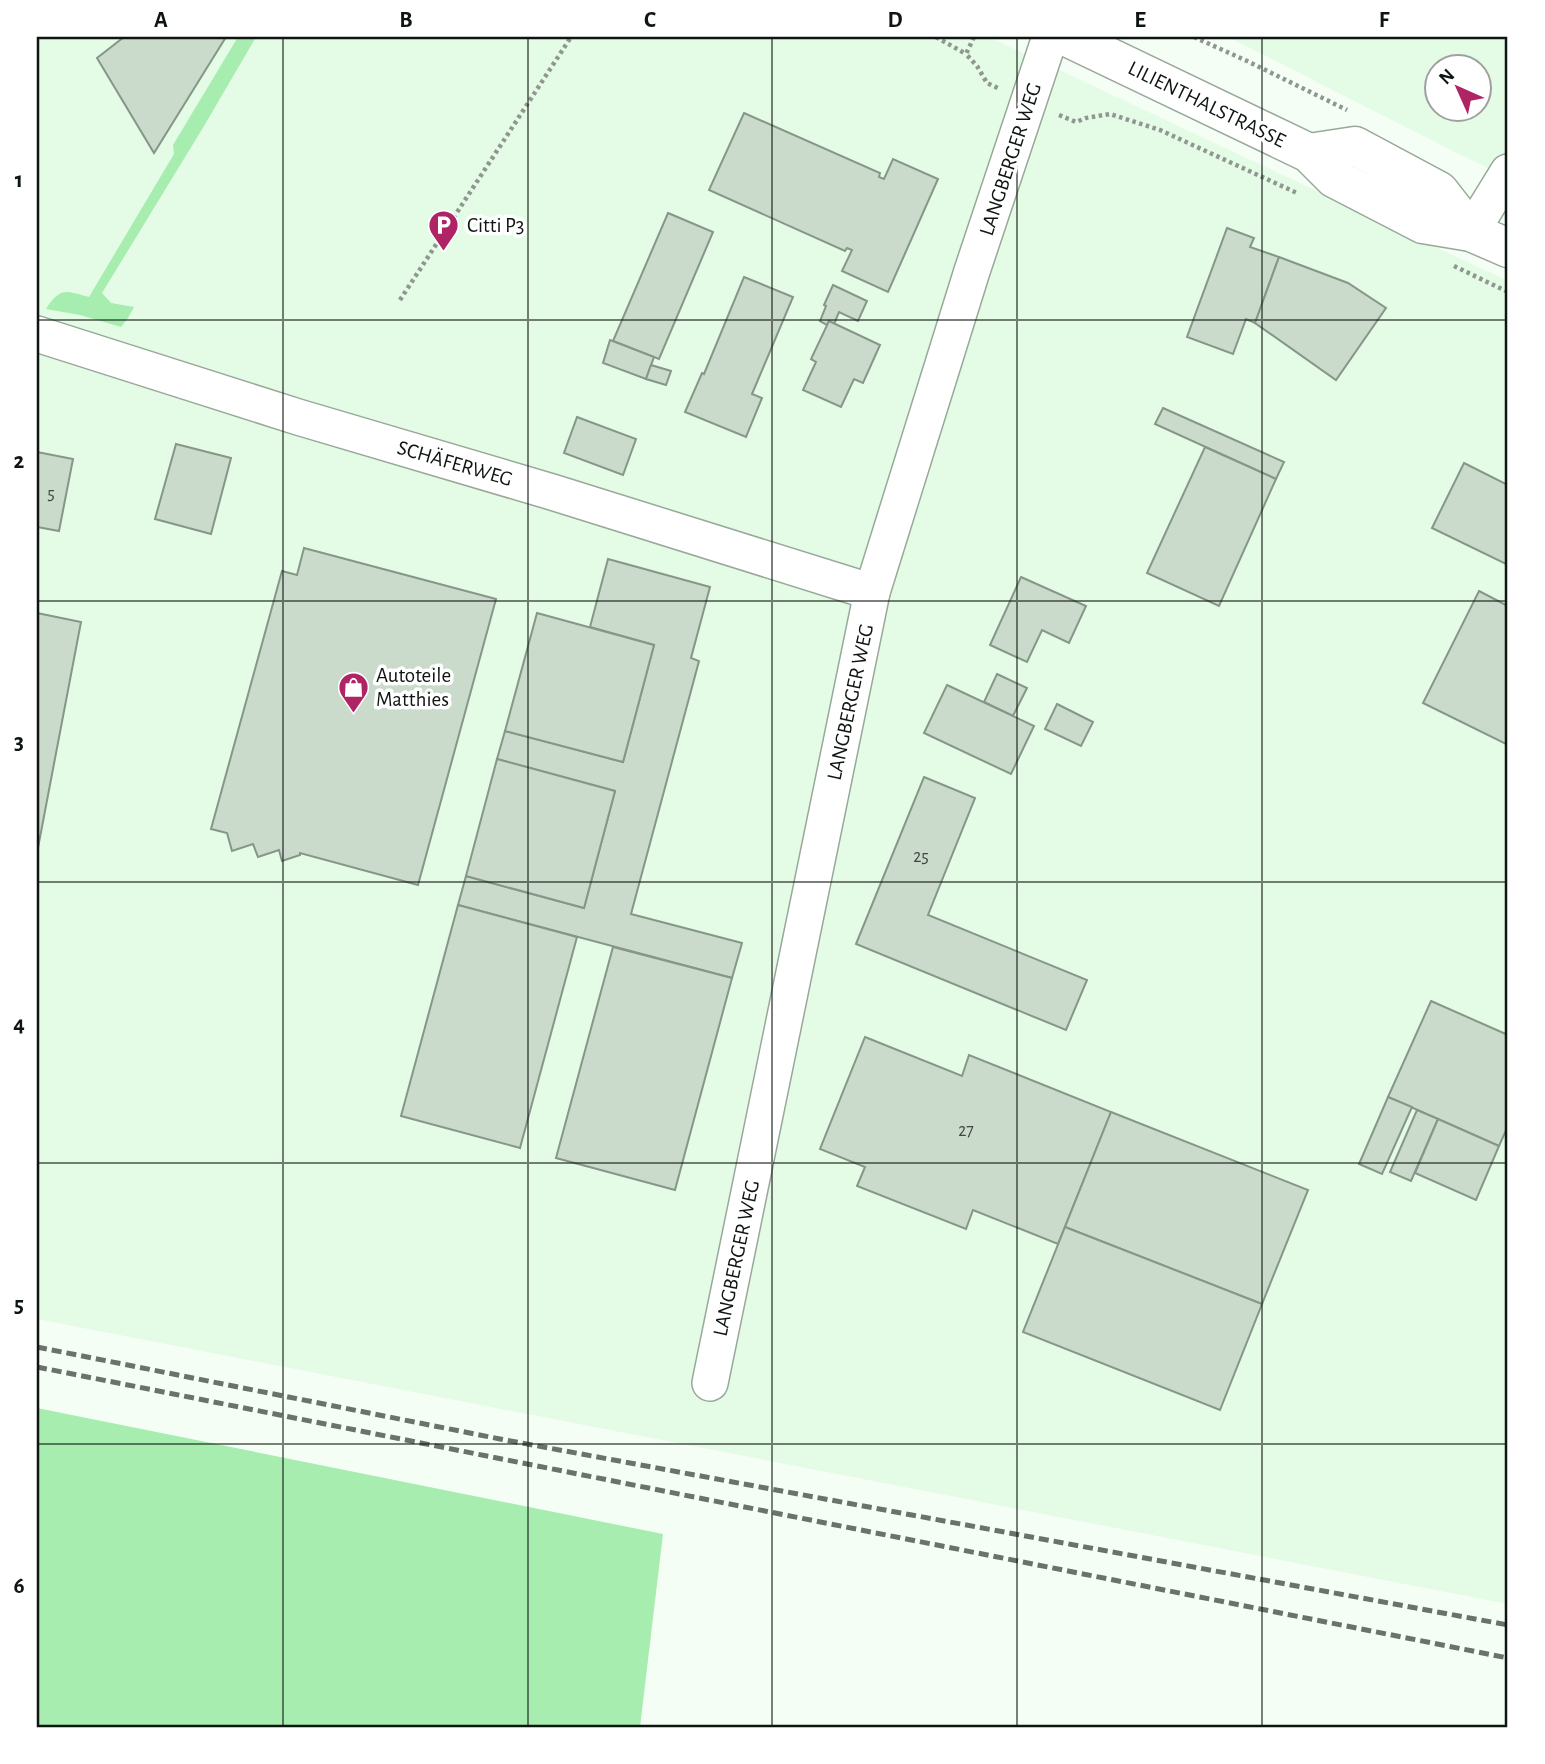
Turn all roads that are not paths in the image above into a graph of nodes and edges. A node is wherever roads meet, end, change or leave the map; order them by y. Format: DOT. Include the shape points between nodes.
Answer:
graph roads {
  1 [pos="1050,37"];
  2 [pos="1067,37"];
  3 [pos="1508,172"];
  4 [pos="1471,232"];
  5 [pos="1508,248"];
  6 [pos="37,334"];
  7 [pos="872,592"];
  8 [pos="710,1383"];
  1 -- 7 [label="street, LANGBERGER WEG"];
  2 -- 4 [label="street, LILIENTHALSTRASSE" via="1309,153 1354,146 1439,191"];
  3 -- 4 [label="street"];
  4 -- 5 [label="street, LILIENTHALSTRASSE"];
  6 -- 7 [label="street, SCHÄFERWEG"];
  7 -- 8 [label="street, LANGBERGER WEG"];
}
